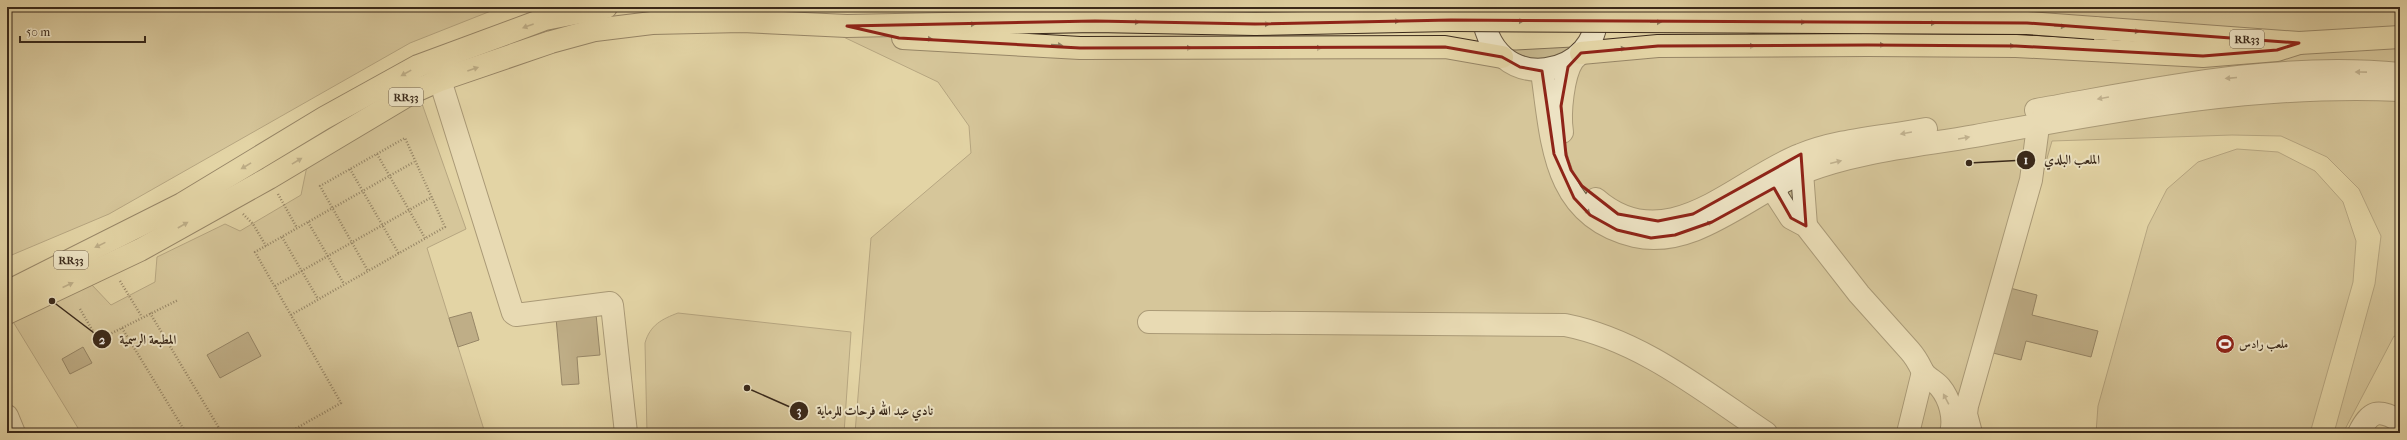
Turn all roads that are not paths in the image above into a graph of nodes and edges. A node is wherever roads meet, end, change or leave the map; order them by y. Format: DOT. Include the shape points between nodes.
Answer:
graph roads {
  1 [pos="606,7"];
  2 [pos="1482,7"];
  3 [pos="1595,7"];
  4 [pos="847,26"];
  5 [pos="2400,37"];
  6 [pos="2299,43"];
  7 [pos="1577,56"];
  8 [pos="1502,57"];
  9 [pos="1540,71"];
  10 [pos="2400,74"];
  11 [pos="440,80"];
  12 [pos="2400,90"];
  13 [pos="2040,117"];
  14 [pos="1802,163"];
  15 [pos="1772,179"];
  16 [pos="1806,226"];
  17 [pos="7,292"];
  18 [pos="7,313"];
  19 [pos="1149,322"];
  20 [pos="1923,372"];
  21 [pos="7,416"];
  22 [pos="2400,421"];
  23 [pos="14,433"];
  24 [pos="626,433"];
  25 [pos="1766,433"];
  26 [pos="1908,433"];
  27 [pos="1951,433"];
  28 [pos="1971,433"];
  29 [pos="2359,433"];
  1 -- 17 [label="highway, RR33, one-way" via="545,19 418,66 324,118 182,204"];
  2 -- 8 [label="street" via="1483,25"];
  3 -- 7 [label="street" via="1597,14 1592,35"];
  4 -- 6 [label="highway, RR33, one-way, bridge" via="1095,21 1255,24 1451,20 2027,23"];
  4 -- 8 [label="highway, one-way" via="899,38 1080,48 1445,47"];
  11 -- 4 [label="highway, RR33, one-way" via="551,42 595,30 652,23 742,21"];
  5 -- 6 [label="highway, RR33"];
  7 -- 6 [label="highway, one-way" via="1658,46 1868,45 2016,46 2203,56 2278,50"];
  7 -- 9 [label="street" via="1557,68"];
  7 -- 15 [label="street" via="1568,67 1560,118 1566,155 1571,170 1579,182 1611,211 1643,220 1672,219 1693,214 1736,192"];
  8 -- 9 [label="street" via="1520,67"];
  9 -- 15 [label="street, one-way" via="1554,154 1562,177 1574,198 1590,215 1617,230 1636,237 1656,238 1674,235 1712,222"];
  10 -- 13 [label="street, one-way" via="2332,71 2197,81"];
  18 -- 11 [label="highway, RR33, one-way" via="111,265 269,178 413,92"];
  11 -- 24 [label="street" via="514,313 516,315 610,303 612,305"];
  12 -- 13 [label="street" via="2292,91"];
  13 -- 14 [label="street" via="1819,148"];
  13 -- 28 [label="street" via="2031,180 1967,406 1966,414"];
  14 -- 15 [label="street"];
  14 -- 16 [label="street"];
  15 -- 16 [label="street" via="1791,218"];
  16 -- 20 [label="street" via="1854,288 1921,364"];
  19 -- 25 [label="street" via="1565,325 1610,336 1646,354"];
  20 -- 26 [label="street"];
  27 -- 20 [label="street, one-way" via="1954,423 1950,405 1940,387"];
  21 -- 23 [label="street"];
  22 -- 29 [label="street" via="2387,413 2376,413 2366,419"];
}
